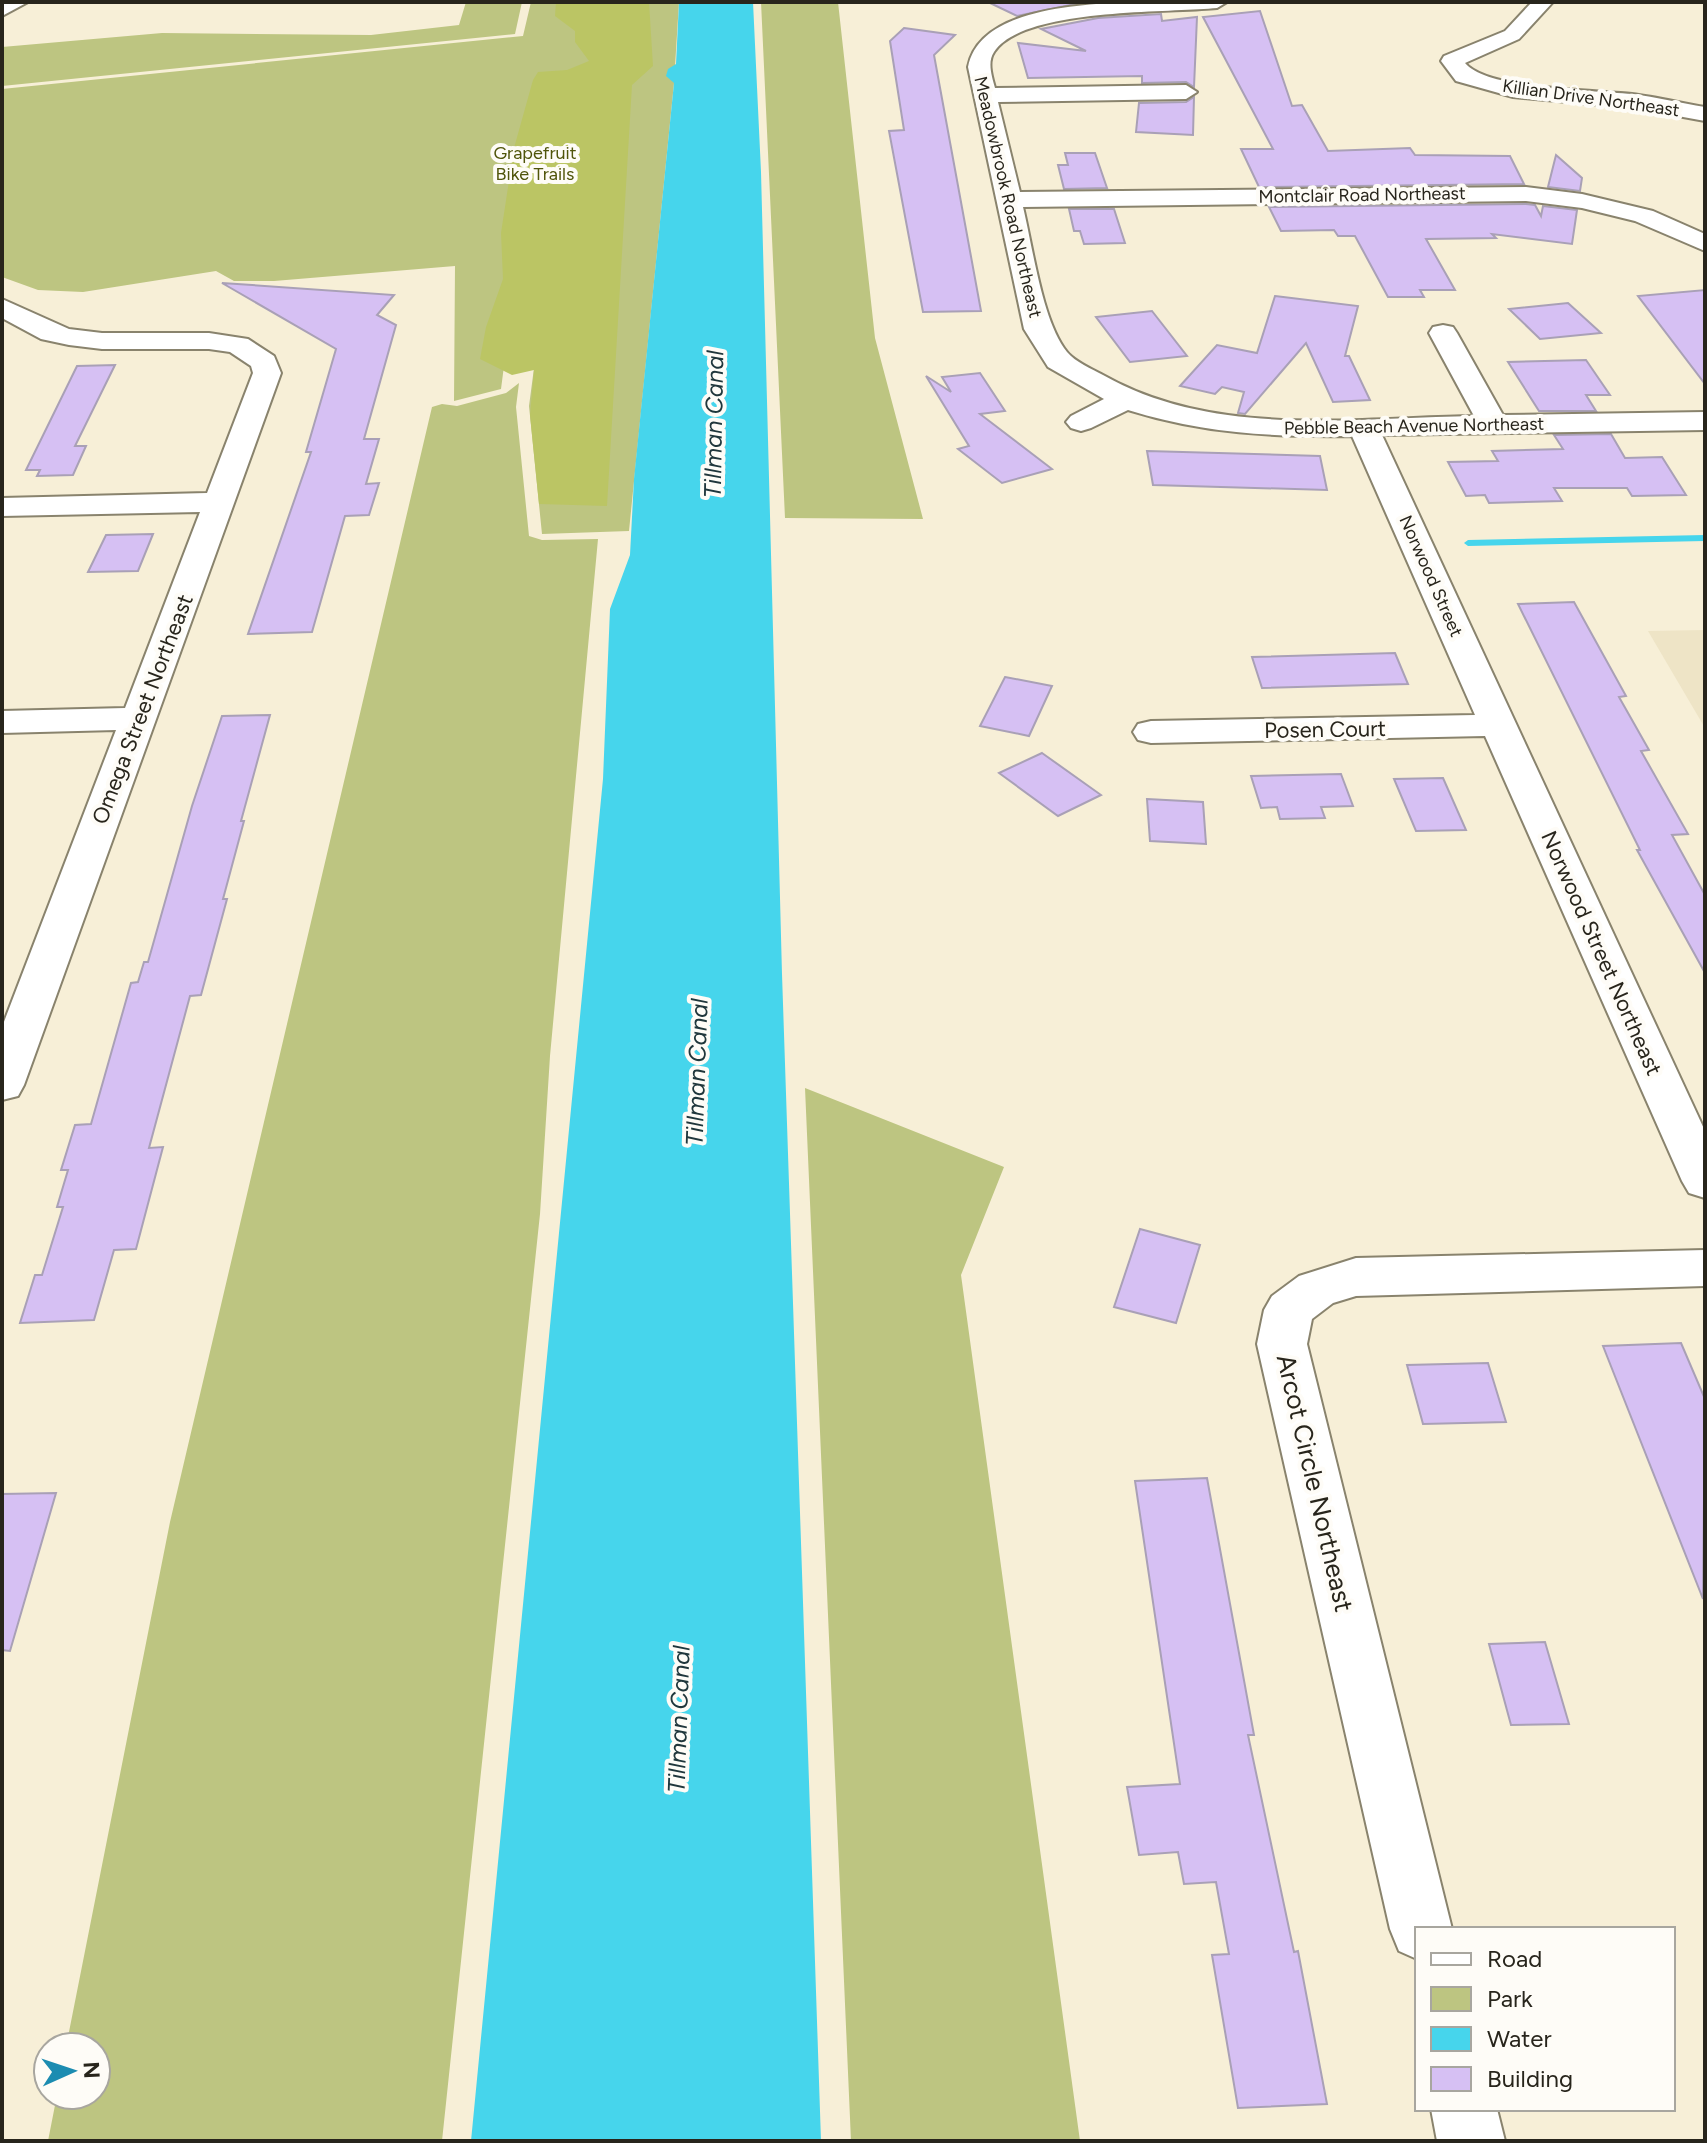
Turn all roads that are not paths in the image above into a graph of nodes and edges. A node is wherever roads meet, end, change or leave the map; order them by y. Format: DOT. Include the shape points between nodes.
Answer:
graph roads {
  1 [pos="18,2"];
  2 [pos="1217,2"];
  3 [pos="1543,2"];
  4 [pos="2,10"];
  5 [pos="1186,92"];
  6 [pos="985,95"];
  7 [pos="1705,114"];
  8 [pos="1010,200"];
  9 [pos="1705,243"];
  10 [pos="2,307"];
  11 [pos="1443,333"];
  12 [pos="1126,400"];
  13 [pos="1705,421"];
  14 [pos="1081,422"];
  15 [pos="1494,425"];
  16 [pos="1363,427"];
  17 [pos="219,502"];
  18 [pos="2,507"];
  19 [pos="138,718"];
  20 [pos="2,722"];
  21 [pos="1499,725"];
  22 [pos="1151,732"];
  23 [pos="2,1085"];
  24 [pos="1705,1181"];
  25 [pos="1705,1268"];
  26 [pos="1421,1927"];
  27 [pos="1464,2111"];
  28 [pos="1471,2141"];
  1 -- 4 [label="street"];
  2 -- 6 [label="street, Meadowbrook Road Northeast" via="1087,9 1019,26 983,50 979,67"];
  3 -- 7 [label="street, Killian Drive Northeast" via="1512,35 1452,61 1464,76 1513,90 1634,101"];
  5 -- 6 [label="street"];
  6 -- 8 [label="street, Meadowbrook Road Northeast"];
  8 -- 9 [label="street, Montclair Road Northeast" via="1526,194 1644,216"];
  8 -- 12 [label="street, Meadowbrook Road Northeast" via="1038,329 1058,361"];
  10 -- 17 [label="street, Omega Street Northeast" via="69,337 209,341 238,345 264,362 267,373"];
  11 -- 15 [label="street"];
  12 -- 14 [label="street"];
  12 -- 16 [label="street, Pebble Beach Avenue Northeast" via="1231,425"];
  13 -- 15 [label="street, Pebble Beach Avenue Northeast"];
  15 -- 16 [label="street, Pebble Beach Avenue Northeast"];
  16 -- 21 [label="street, Norwood Street"];
  17 -- 18 [label="street"];
  17 -- 19 [label="street, Omega Street Northeast"];
  19 -- 20 [label="street"];
  19 -- 23 [label="street, Omega Street Northeast"];
  21 -- 22 [label="street, Posen Court"];
  21 -- 24 [label="street, Norwood Street Northeast"];
  25 -- 26 [label="street, Arcot Circle Northeast" via="1356,1277 1316,1289 1289,1310 1282,1344"];
  27 -- 28 [label="street"];
}
